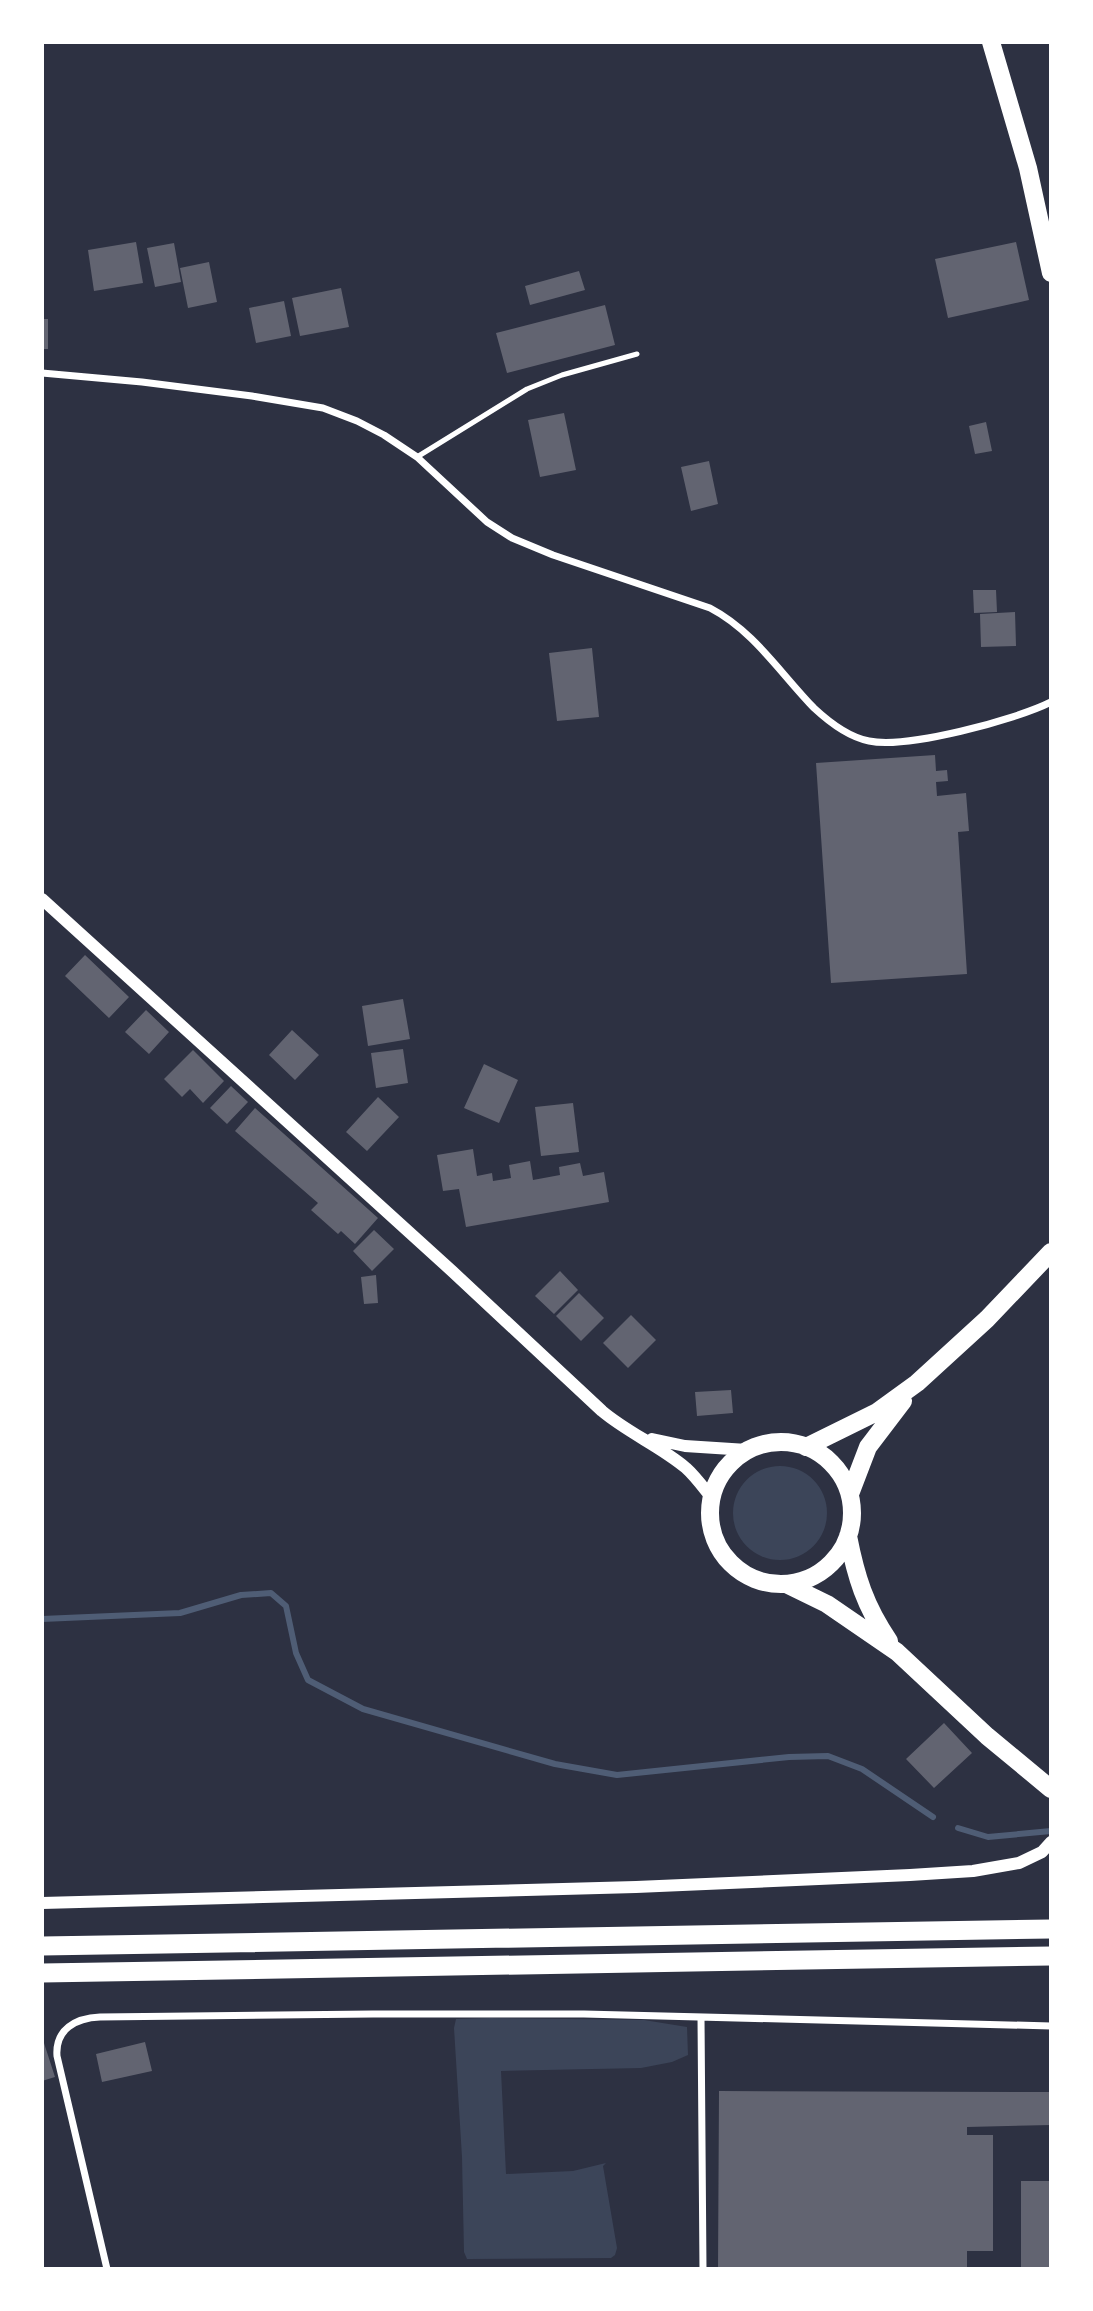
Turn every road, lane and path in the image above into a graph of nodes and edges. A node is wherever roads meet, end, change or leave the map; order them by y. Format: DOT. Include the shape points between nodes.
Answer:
graph roads {
  1 [pos="991,42"];
  2 [pos="1051,273"];
  3 [pos="637,354"];
  4 [pos="42,373"];
  5 [pos="417,457"];
  6 [pos="1051,702"];
  7 [pos="1040,708"];
  8 [pos="1051,708"];
  9 [pos="42,899"];
  10 [pos="1051,1252"];
  11 [pos="917,1383"];
  12 [pos="638,1436"];
  13 [pos="806,1447"];
  14 [pos="747,1450"];
  15 [pos="849,1494"];
  16 [pos="711,1497"];
  17 [pos="848,1536"];
  18 [pos="786,1584"];
  19 [pos="897,1653"];
  20 [pos="1051,1789"];
  21 [pos="1050,1844"];
  22 [pos="42,1903"];
  23 [pos="1051,1929"];
  24 [pos="42,1946"];
  25 [pos="1051,1956"];
  26 [pos="42,1973"];
  27 [pos="701,2017"];
  28 [pos="1051,2026"];
  29 [pos="107,2269"];
  30 [pos="703,2269"];
  1 -- 2 [label="main road" via="1028,168"];
  3 -- 5 [label="lane" via="527,389"];
  4 -- 5 [label="street" via="323,408 384,435"];
  5 -- 7 [label="street" via="487,523 512,538 729,618 815,708 833,724 865,740 907,741"];
  6 -- 7 [label="street"];
  7 -- 8 [label="street"];
  9 -- 12 [label="street" via="602,1411"];
  10 -- 11 [label="main road" via="988,1319"];
  11 -- 13 [label="main road" via="877,1412"];
  11 -- 15 [label="main road" via="875,1435"];
  12 -- 14 [label="street" via="685,1446"];
  12 -- 16 [label="street" via="688,1469"];
  13 -- 14 [label="main road" via="770,1443"];
  13 -- 15 [label="main road" via="829,1460"];
  14 -- 16 [label="main road" via="724,1470"];
  15 -- 17 [label="main road" via="852,1519"];
  16 -- 18 [label="main road" via="712,1534 731,1565 762,1582"];
  17 -- 18 [label="main road" via="837,1557 820,1573"];
  17 -- 19 [label="main road" via="862,1593"];
  18 -- 19 [label="main road" via="827,1604"];
  19 -- 20 [label="main road"];
  21 -- 22 [label="street" via="1019,1863 923,1874 636,1887"];
  23 -- 24 [label="highway"];
  25 -- 26 [label="highway"];
  27 -- 28 [label="street"];
  27 -- 29 [label="street" via="373,2014 100,2017 75,2022 59,2038 57,2056"];
  27 -- 30 [label="street"];
}
